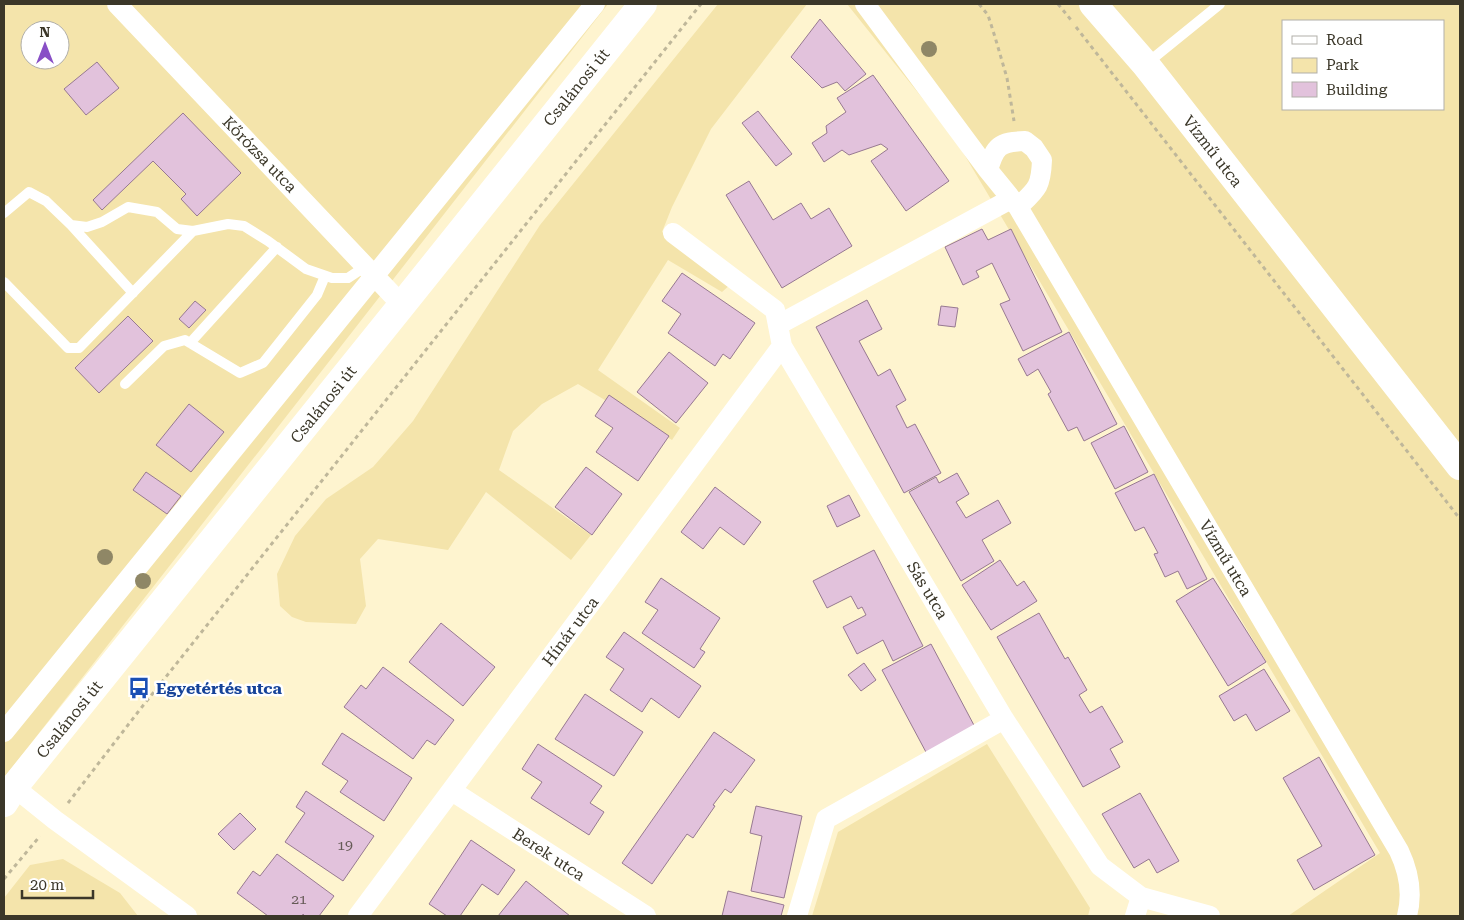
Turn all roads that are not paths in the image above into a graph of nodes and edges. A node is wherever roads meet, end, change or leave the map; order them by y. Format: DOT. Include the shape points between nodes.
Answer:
graph roads {
  1 [pos="117,4"];
  2 [pos="596,4"];
  3 [pos="643,4"];
  4 [pos="865,4"];
  5 [pos="1094,4"];
  6 [pos="1220,4"];
  7 [pos="1146,65"];
  8 [pos="988,170"];
  9 [pos="1014,203"];
  10 [pos="4,213"];
  11 [pos="71,226"];
  12 [pos="193,231"];
  13 [pos="674,232"];
  14 [pos="277,248"];
  15 [pos="370,270"];
  16 [pos="325,276"];
  17 [pos="4,282"];
  18 [pos="133,293"];
  19 [pos="402,305"];
  20 [pos="778,325"];
  21 [pos="190,343"];
  22 [pos="782,346"];
  23 [pos="125,384"];
  24 [pos="1460,466"];
  25 [pos="1004,718"];
  26 [pos="4,732"];
  27 [pos="452,791"];
  28 [pos="9,795"];
  29 [pos="1141,897"];
  30 [pos="187,916"];
  31 [pos="358,916"];
  32 [pos="646,916"];
  33 [pos="797,916"];
  34 [pos="1135,916"];
  35 [pos="1210,916"];
  36 [pos="1407,916"];
  1 -- 15 [label="street, Kőrózsa utca"];
  2 -- 15 [label="street"];
  3 -- 19 [label="street, Csalánosi út"];
  4 -- 8 [label="street, Vízmű utca"];
  5 -- 7 [label="street, Vízmű utca"];
  6 -- 7 [label="lane"];
  7 -- 24 [label="street, Vízmű utca"];
  8 -- 9 [label="street, Vízmű utca"];
  8 -- 9 [label="street" via="998,147 1010,141 1025,141 1034,148 1042,160 1040,183 1033,192"];
  9 -- 20 [label="street"];
  9 -- 36 [label="street, Vízmű utca" via="1399,851 1410,884"];
  10 -- 11 [label="lane" via="29,192 46,201"];
  11 -- 12 [label="lane" via="87,227 128,207 157,212 177,229"];
  11 -- 18 [label="lane"];
  12 -- 14 [label="lane" via="228,224 244,226"];
  12 -- 18 [label="lane"];
  13 -- 20 [label="street, Sás utca" via="775,310"];
  14 -- 16 [label="lane" via="306,270"];
  14 -- 21 [label="lane"];
  15 -- 16 [label="lane" via="348,278"];
  15 -- 19 [label="street, Kőrózsa utca"];
  15 -- 26 [label="street"];
  16 -- 21 [label="lane" via="318,296 262,363 240,372"];
  17 -- 18 [label="lane" via="68,348 79,348"];
  19 -- 28 [label="street, Csalánosi út"];
  20 -- 22 [label="street, Sás utca"];
  21 -- 23 [label="lane" via="185,340 164,346"];
  22 -- 25 [label="street, Sás utca"];
  22 -- 27 [label="street, Hínár utca"];
  25 -- 29 [label="street, Sás utca" via="1100,866"];
  25 -- 33 [label="street" via="826,819"];
  27 -- 31 [label="street, Hínár utca"];
  27 -- 32 [label="street, Berek utca"];
  28 -- 30 [label="street" via="55,820"];
  29 -- 34 [label="street"];
  29 -- 35 [label="street, Sás utca"];
}
